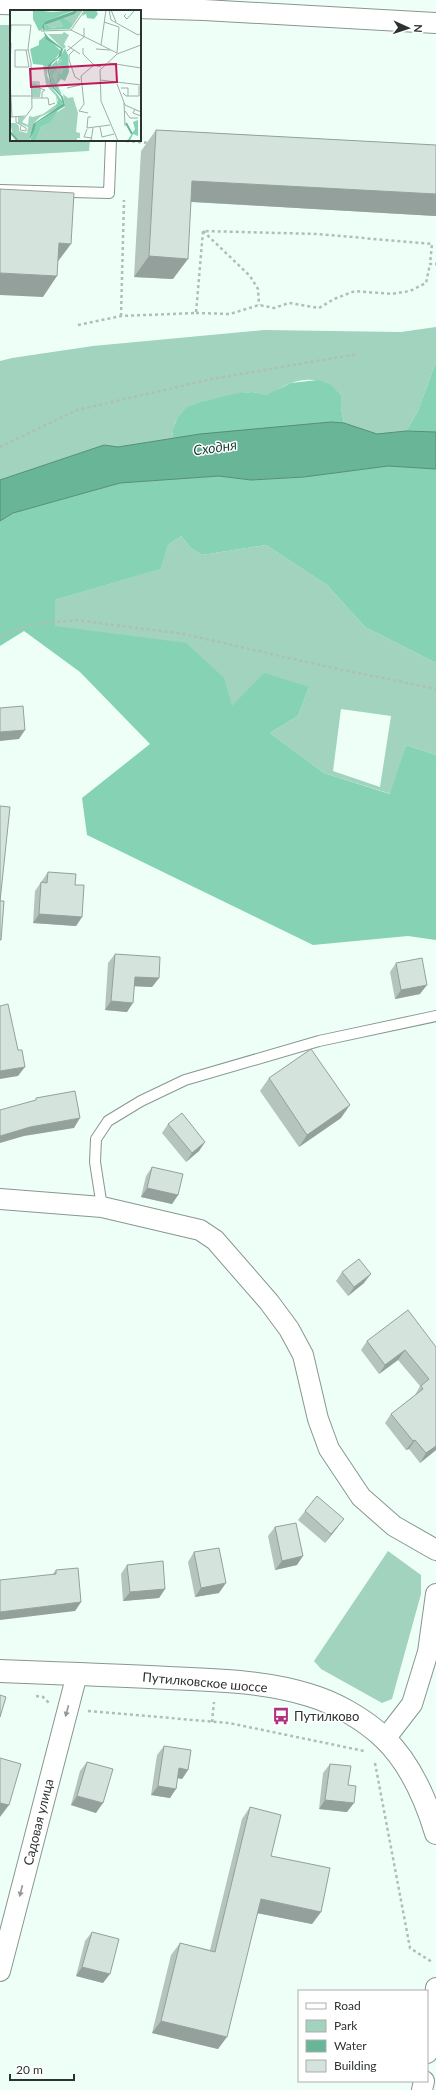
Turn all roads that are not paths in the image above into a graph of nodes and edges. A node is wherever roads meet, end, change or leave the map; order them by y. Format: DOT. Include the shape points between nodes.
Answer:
graph roads {
  1 [pos="0,4"];
  2 [pos="113,9"];
  3 [pos="436,23"];
  4 [pos="110,141"];
  5 [pos="0,190"];
  6 [pos="436,1016"];
  7 [pos="0,1199"];
  8 [pos="102,1208"];
  9 [pos="436,1550"];
  10 [pos="436,1594"];
  11 [pos="0,1671"];
  12 [pos="77,1674"];
  13 [pos="385,1739"];
  14 [pos="436,1833"];
  15 [pos="0,1971"];
  16 [pos="436,1988"];
  17 [pos="428,2047"];
  1 -- 2 [label="street"];
  2 -- 3 [label="street" via="204,10"];
  4 -- 5 [label="lane" via="109,193"];
  6 -- 8 [label="lane" via="319,1041 214,1071 185,1080 141,1101 108,1121 96,1139 94,1162"];
  7 -- 8 [label="street"];
  8 -- 9 [label="street" via="200,1230 215,1240 289,1329 303,1355 318,1418 330,1449 361,1497 394,1526"];
  10 -- 13 [label="street" via="428,1652 412,1704"];
  11 -- 12 [label="main road, Путилковское шоссе"];
  12 -- 13 [label="main road, Путилковское шоссе" via="216,1680 268,1686 310,1695 337,1706 365,1722"];
  12 -- 15 [label="street, Садовая улица, one-way"];
  13 -- 14 [label="main road, Путилковское шоссе" via="406,1765 421,1792"];
  16 -- 17 [label="street"];
}
